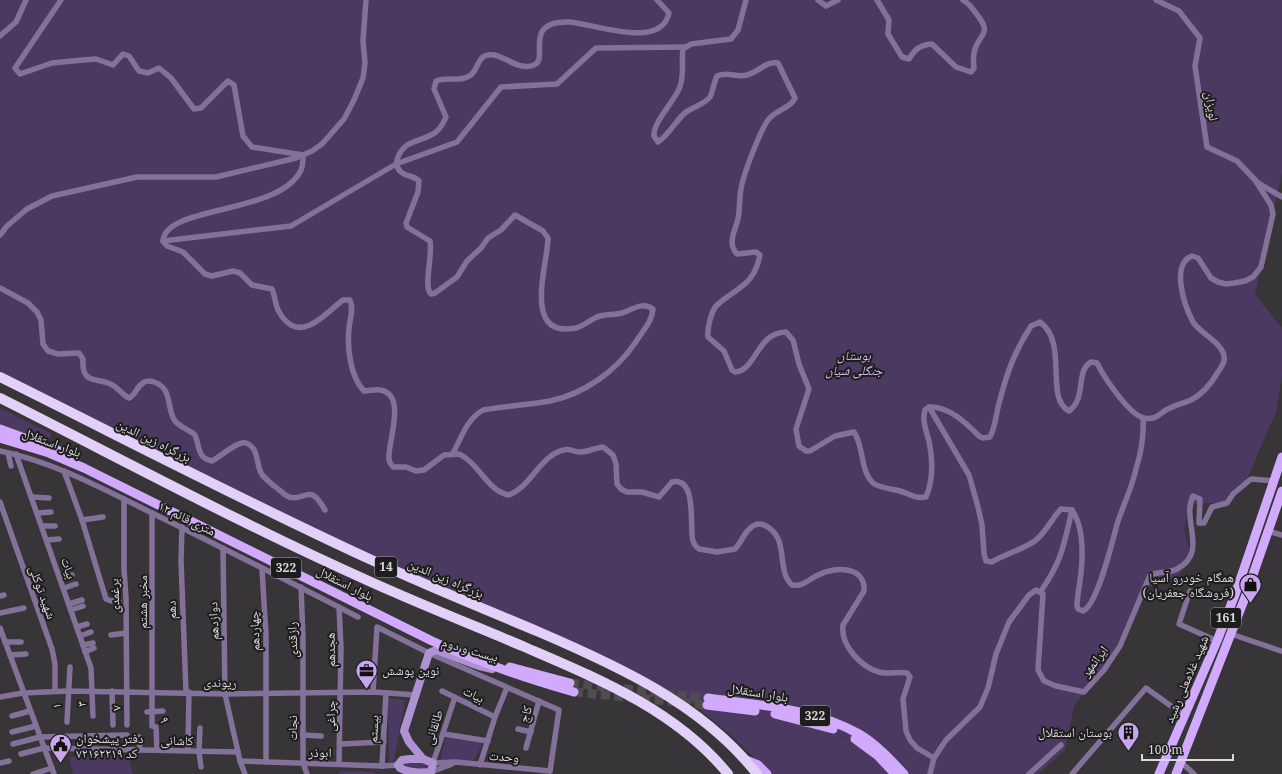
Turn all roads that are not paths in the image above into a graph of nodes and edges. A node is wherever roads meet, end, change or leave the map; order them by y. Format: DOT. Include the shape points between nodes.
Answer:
graph roads {
  1 [pos="26,0"];
  2 [pos="61,0"];
  3 [pos="366,0"];
  4 [pos="657,0"];
  5 [pos="746,0"];
  6 [pos="818,0"];
  7 [pos="838,0"];
  8 [pos="877,0"];
  9 [pos="963,0"];
  10 [pos="1156,0"];
  11 [pos="0,36"];
  12 [pos="686,47"];
  13 [pos="304,155"];
  14 [pos="396,164"];
  15 [pos="1255,180"];
  16 [pos="1282,197"];
  17 [pos="0,222"];
  18 [pos="7,226"];
  19 [pos="0,235"];
  20 [pos="163,241"];
  21 [pos="0,288"];
  22 [pos="0,377"];
  23 [pos="0,398"];
  24 [pos="929,407"];
  25 [pos="1143,418"];
  26 [pos="0,429"];
  27 [pos="0,438"];
  28 [pos="0,451"];
  29 [pos="8,453"];
  30 [pos="453,453"];
  31 [pos="16,454"];
  32 [pos="1282,457"];
  33 [pos="11,466"];
  34 [pos="64,471"];
  35 [pos="1274,481"];
  36 [pos="1282,491"];
  37 [pos="33,497"];
  38 [pos="49,498"];
  39 [pos="124,499"];
  40 [pos="0,502"];
  41 [pos="325,510"];
  42 [pos="1072,510"];
  43 [pos="50,512"];
  44 [pos="38,513"];
  45 [pos="152,513"];
  46 [pos="103,517"];
  47 [pos="82,520"];
  48 [pos="42,526"];
  49 [pos="55,526"];
  50 [pos="182,527"];
  51 [pos="1268,531"];
  52 [pos="1282,535"];
  53 [pos="58,539"];
  54 [pos="48,540"];
  55 [pos="223,548"];
  56 [pos="262,569"];
  57 [pos="72,575"];
  58 [pos="60,578"];
  59 [pos="76,584"];
  60 [pos="301,587"];
  61 [pos="64,588"];
  62 [pos="1041,591"];
  63 [pos="1190,591"];
  64 [pos="119,600"];
  65 [pos="69,604"];
  66 [pos="339,607"];
  67 [pos="24,608"];
  68 [pos="71,610"];
  69 [pos="0,613"];
  70 [pos="358,617"];
  71 [pos="87,624"];
  72 [pos="77,627"];
  73 [pos="0,628"];
  74 [pos="91,632"];
  75 [pos="126,633"];
  76 [pos="1231,634"];
  77 [pos="80,636"];
  78 [pos="111,636"];
  79 [pos="1217,641"];
  80 [pos="5,642"];
  81 [pos="21,642"];
  82 [pos="83,645"];
  83 [pos="1281,651"];
  84 [pos="85,652"];
  85 [pos="430,652"];
  86 [pos="26,654"];
  87 [pos="10,655"];
  88 [pos="70,667"];
  89 [pos="502,670"];
  90 [pos="506,690"];
  91 [pos="55,691"];
  92 [pos="68,691"];
  93 [pos="91,691"];
  94 [pos="112,691"];
  95 [pos="442,691"];
  96 [pos="126,692"];
  97 [pos="188,692"];
  98 [pos="341,692"];
  99 [pos="373,692"];
  100 [pos="23,693"];
  101 [pos="266,693"];
  102 [pos="304,693"];
  103 [pos="386,693"];
  104 [pos="152,694"];
  105 [pos="225,694"];
  106 [pos="417,695"];
  107 [pos="0,697"];
  108 [pos="454,697"];
  109 [pos="540,701"];
  110 [pos="30,711"];
  111 [pos="163,711"];
  112 [pos="150,712"];
  113 [pos="12,716"];
  114 [pos="93,716"];
  115 [pos="1184,716"];
  116 [pos="495,717"];
  117 [pos="67,722"];
  118 [pos="113,725"];
  119 [pos="127,725"];
  120 [pos="36,726"];
  121 [pos="200,728"];
  122 [pos="518,729"];
  123 [pos="12,732"];
  124 [pos="531,732"];
  125 [pos="444,734"];
  126 [pos="128,735"];
  127 [pos="303,735"];
  128 [pos="321,736"];
  129 [pos="40,737"];
  130 [pos="136,737"];
  131 [pos="488,741"];
  132 [pos="384,742"];
  133 [pos="13,744"];
  134 [pos="341,744"];
  135 [pos="1061,745"];
  136 [pos="44,748"];
  137 [pos="188,748"];
  138 [pos="526,748"];
  139 [pos="140,750"];
  140 [pos="157,750"];
  141 [pos="199,751"];
  142 [pos="238,752"];
  143 [pos="21,754"];
  144 [pos="934,758"];
  145 [pos="423,759"];
  146 [pos="746,760"];
  147 [pos="9,761"];
  148 [pos="240,761"];
  149 [pos="266,762"];
  150 [pos="456,762"];
  151 [pos="1181,762"];
  152 [pos="0,763"];
  153 [pos="303,763"];
  154 [pos="433,763"];
  155 [pos="339,764"];
  156 [pos="480,765"];
  157 [pos="382,766"];
  158 [pos="201,767"];
  159 [pos="400,769"];
  160 [pos="53,771"];
  161 [pos="550,772"];
  162 [pos="429,773"];
  163 [pos="33,774"];
  164 [pos="245,774"];
  165 [pos="308,774"];
  166 [pos="728,774"];
  167 [pos="757,774"];
  168 [pos="767,774"];
  169 [pos="895,774"];
  170 [pos="904,774"];
  171 [pos="930,774"];
  172 [pos="1029,774"];
  173 [pos="1072,774"];
  174 [pos="1159,774"];
  175 [pos="1176,774"];
  176 [pos="1194,774"];
  1 -- 11 [label="street" via="16,22"];
  2 -- 13 [label="street" via="15,68 20,74 52,63 96,59 113,65 123,54 129,56 139,71 148,73 159,68 171,78 194,109 201,108 228,81 234,85 243,136 252,147"];
  3 -- 13 [label="street" via="363,41 365,63 359,89 350,110 329,136 322,144"];
  4 -- 14 [label="street" via="669,13 667,20 660,27 646,32 627,32 569,22 557,23 541,31 538,42 541,56 534,66 508,62 492,54 480,59 473,74 466,78 436,81 434,89 446,117 433,134 407,144 400,152"];
  5 -- 12 [label="street" via="738,30 731,39 691,44"];
  6 -- 7 [label="street" via="826,6"];
  8 -- 9 [label="street" via="889,20 888,34 902,57 909,59 917,48 932,44 956,67 971,72 974,68 975,48 983,38 985,30 981,20"];
  10 -- 15 [label="street, لویزان" via="1179,10 1200,38 1195,66 1207,147 1237,161"];
  12 -- 14 [label="street" via="596,48 557,84 501,87 457,142"];
  12 -- 24 [label="street" via="682,55 683,79 655,126 654,136 658,142 686,112 710,97 717,76 723,73 744,76 764,65 778,63 795,98 794,102 775,112 762,129 741,188 733,248 737,254 756,252 760,254 759,261 753,274 742,287 716,306 707,332 708,338 724,351 735,372 746,368 769,337 786,332 793,340 799,364 810,389 796,429 798,443 802,449 810,451 835,436 854,432 859,440 868,476 874,484 919,498 926,496 932,478 931,455 923,416"];
  13 -- 18 [label="street" via="216,177 137,177 52,196 27,209"];
  13 -- 20 [label="street" via="301,169 290,184 280,191 247,204 191,216 168,229"];
  14 -- 20 [label="street" via="291,226"];
  14 -- 30 [label="street" via="400,172 419,181 418,192 406,223 407,227 430,241 432,250 427,289 431,294 457,277 467,261 488,238 501,230 516,215 543,231 548,238 541,281 543,310 550,324 560,328 577,328 600,316 623,313 638,306 647,305 653,308 648,324 623,360 600,378 571,395 551,401 483,410 468,422"];
  15 -- 16 [label="street, لویزان"];
  15 -- 25 [label="street" via="1271,205 1273,214 1261,267 1249,280 1226,284 1211,278 1198,258 1192,256 1183,264 1179,278 1193,322 1221,350 1224,357 1222,365 1198,395 1168,409 1156,418"];
  17 -- 18 [label="street"];
  18 -- 19 [label="street"];
  20 -- 30 [label="street" via="166,246 183,252 205,274 212,276 233,271 240,273 252,285 272,289 283,316 297,327 309,327 343,300 350,300 353,306 349,344 354,374 359,386 364,391 381,390 388,394 393,402 394,426 388,457 390,463 397,468 424,470 438,459"];
  21 -- 41 [label="street" via="28,303 37,312 41,320 43,344 48,351 58,354 79,353 84,359 86,374 92,380 110,384 129,398 148,381 162,386 167,393 172,415 195,435 204,458 212,461 233,446 246,443 256,453 259,469 266,479 288,496 317,497"];
  22 -- 146 [label="highway, بزرگراه زین الدین / 14" via="317,535 629,672 698,718"];
  23 -- 166 [label="highway, 14" via="309,553 631,696 688,734"];
  24 -- 25 [label="street" via="953,414 983,438 990,436 1015,352 1031,326 1040,322 1048,330 1055,348 1057,386 1064,408 1069,411 1076,405 1086,365 1095,362 1134,414"];
  24 -- 42 [label="street" via="969,475 982,525 986,561 992,562 1032,542 1049,528 1061,509"];
  25 -- 42 [label="street" via="1144,429 1135,476 1100,581 1088,607 1083,611 1077,606 1082,563 1080,530"];
  26 -- 89 [label="main road, بلوار استقلال / 322" via="53,447 86,462 430,634 472,653 572,688"];
  27 -- 89 [label="main road, بلوار استقلال / 322" via="49,453 84,468 432,641"];
  28 -- 29 [label="street, ۱۲ متری قائم"];
  29 -- 31 [label="street, ۱۲ متری قائم"];
  29 -- 33 [label="street"];
  30 -- 144 [label="street" via="465,457 494,488 509,495 558,452 583,452 603,447 614,455 617,484 621,490 659,497 672,482 679,482 684,486 690,500 693,541 699,549 717,552 735,549 748,530 755,524 761,524 770,528 778,537 787,575 792,584 805,584 818,574 837,570 857,573 865,585 843,626 842,631 847,644 857,659 870,668 886,674 907,673 910,677 903,699 906,731 917,748"];
  31 -- 34 [label="street, ۱۲ متری قائم"];
  31 -- 37 [label="street, بیات"];
  32 -- 35 [label="main road, شهید غلامعلی رشید / 161"];
  34 -- 39 [label="street, ۱۲ متری قائم"];
  34 -- 47 [label="street, برغمدی"];
  35 -- 62 [label="street, ایرانمهر" via="1250,480 1233,494 1227,503 1212,507 1204,523 1199,523 1200,499 1193,496 1189,513 1194,541 1189,560 1176,570 1150,575 1120,646 1104,670 1084,692 1044,681 1038,670 1043,594"];
  35 -- 79 [label="main road, شهید غلامعلی رشید / 161"];
  36 -- 51 [label="main road, شهید غلامعلی رشید / 161"];
  37 -- 38 [label="street"];
  37 -- 44 [label="street, بیات"];
  39 -- 45 [label="street, ۱۲ متری قائم"];
  39 -- 75 [label="street, برغمدی"];
  40 -- 91 [label="street, شهید توکلی" via="52,649"];
  42 -- 62 [label="street" via="1060,558"];
  43 -- 44 [label="street"];
  44 -- 48 [label="street, بیات"];
  45 -- 50 [label="street, ۱۲ متری قائم"];
  45 -- 104 [label="street, مخبر هشتم"];
  46 -- 47 [label="street"];
  47 -- 64 [label="street, برغمدی" via="106,599"];
  48 -- 49 [label="street"];
  48 -- 54 [label="street, بیات"];
  50 -- 55 [label="street, ۱۲ متری قائم"];
  50 -- 97 [label="street, دهم" via="181,565"];
  51 -- 52 [label="street"];
  51 -- 76 [label="main road, شهید غلامعلی رشید / 161"];
  53 -- 54 [label="street"];
  54 -- 58 [label="street, بیات"];
  55 -- 56 [label="street, ۱۲ متری قائم"];
  55 -- 105 [label="street, دوازدهم"];
  56 -- 60 [label="street, ۱۲ متری قائم"];
  56 -- 101 [label="street, چهاردهم"];
  57 -- 58 [label="street"];
  58 -- 61 [label="street, بیات"];
  59 -- 61 [label="street"];
  60 -- 66 [label="street, ۱۲ متری قائم"];
  60 -- 102 [label="street, رازقندی"];
  61 -- 65 [label="street, بیات"];
  62 -- 144 [label="street" via="1036,590 1029,595 1009,622 980,707 946,740"];
  63 -- 79 [label="street" via="1178,624"];
  65 -- 68 [label="street, بیات"];
  65 -- 68 [label="street" via="83,603"];
  66 -- 70 [label="street, ۱۲ متری قائم"];
  66 -- 98 [label="street, هجدهم"];
  67 -- 69 [label="street"];
  68 -- 72 [label="street, بیات"];
  71 -- 72 [label="street"];
  72 -- 77 [label="street, بیات"];
  73 -- 80 [label="street"];
  74 -- 77 [label="street"];
  75 -- 78 [label="street"];
  75 -- 96 [label="street, برغمدی"];
  76 -- 83 [label="street"];
  76 -- 151 [label="main road, شهید غلامعلی رشید / 161"];
  77 -- 82 [label="street, بیات"];
  79 -- 115 [label="main road, شهید غلامعلی رشید / 161"];
  80 -- 81 [label="street"];
  80 -- 87 [label="street"];
  82 -- 84 [label="street, بیات"];
  82 -- 84 [label="street" via="94,645"];
  84 -- 93 [label="street, بیات" via="91,668"];
  85 -- 89 [label="main road, بیست و دوم" via="436,650 479,666"];
  85 -- 99 [label="street" via="377,627"];
  85 -- 106 [label="main road, بیست و دوم"];
  85 -- 109 [label="street"];
  86 -- 87 [label="street"];
  87 -- 100 [label="street"];
  88 -- 92 [label="street, ۱"];
  90 -- 116 [label="street"];
  91 -- 92 [label="street, ریوندی"];
  91 -- 100 [label="street, ریوندی"];
  92 -- 93 [label="street, ریوندی"];
  92 -- 117 [label="street, ۱"];
  93 -- 94 [label="street, ریوندی"];
  93 -- 114 [label="street, ۳"];
  94 -- 96 [label="street, ریوندی"];
  94 -- 118 [label="street"];
  95 -- 108 [label="street, بیات"];
  96 -- 104 [label="street, ریوندی"];
  96 -- 119 [label="street, ۷"];
  97 -- 104 [label="street, ریوندی"];
  97 -- 105 [label="street, ریوندی"];
  97 -- 137 [label="street, دهم"];
  98 -- 99 [label="street, ریوندی"];
  98 -- 102 [label="street, ریوندی"];
  98 -- 134 [label="street, چراغی"];
  99 -- 103 [label="street, ریوندی"];
  100 -- 107 [label="street, ریوندی"];
  100 -- 110 [label="street"];
  101 -- 102 [label="street, ریوندی"];
  101 -- 105 [label="street, ریوندی"];
  101 -- 149 [label="street, چهاردهم"];
  102 -- 127 [label="street, نجات"];
  103 -- 106 [label="street, ریوندی"];
  103 -- 132 [label="street, بیستم"];
  104 -- 112 [label="street, ۹"];
  105 -- 142 [label="street, دوازدهم"];
  106 -- 145 [label="main road, بیست و دوم" via="404,731 409,742"];
  108 -- 116 [label="street, بیات"];
  108 -- 125 [label="street, طالقانی"];
  109 -- 124 [label="street, کاج"];
  109 -- 161 [label="street" via="559,710"];
  110 -- 113 [label="street"];
  110 -- 120 [label="street"];
  111 -- 112 [label="street"];
  112 -- 140 [label="street, ۹" via="152,726 156,727"];
  115 -- 173 [label="street" via="1146,688"];
  115 -- 174 [label="main road, شهید غلامعلی رشید / 161"];
  116 -- 131 [label="street"];
  120 -- 123 [label="street"];
  120 -- 129 [label="street"];
  121 -- 141 [label="street"];
  122 -- 124 [label="street, کاج"];
  124 -- 138 [label="street, کاج"];
  125 -- 131 [label="street"];
  125 -- 154 [label="street, طالقانی"];
  126 -- 129 [label="street"];
  127 -- 128 [label="street"];
  127 -- 153 [label="street, نجات"];
  129 -- 133 [label="street"];
  129 -- 136 [label="street"];
  130 -- 139 [label="street" via="139,737"];
  131 -- 156 [label="street"];
  132 -- 134 [label="street"];
  132 -- 157 [label="street, بیستم"];
  134 -- 155 [label="street, چراغی"];
  135 -- 172 [label="street"];
  136 -- 139 [label="street, کاشانی"];
  136 -- 143 [label="street, کاشانی"];
  136 -- 160 [label="street"];
  139 -- 140 [label="street, کاشانی"];
  140 -- 141 [label="street, کاشانی"];
  141 -- 142 [label="street, کاشانی"];
  141 -- 158 [label="street"];
  142 -- 148 [label="street, دوازدهم"];
  144 -- 171 [label="street"];
  145 -- 154 [label="main road"];
  145 -- 159 [label="main road" via="402,760"];
  146 -- 167 [label="highway, بزرگراه زین الدین / 14"];
  146 -- 168 [label="main road" via="758,765"];
  147 -- 152 [label="street"];
  148 -- 149 [label="street, ابوذر"];
  148 -- 164 [label="street, دوازدهم"];
  149 -- 153 [label="street, ابوذر"];
  150 -- 154 [label="street, وحدت"];
  150 -- 156 [label="street, وحدت"];
  150 -- 162 [label="street, وحدت"];
  151 -- 175 [label="main road, شهید غلامعلی رشید / 161"];
  151 -- 176 [label="street"];
  153 -- 155 [label="street, ابوذر"];
  153 -- 165 [label="street"];
  154 -- 162 [label="main road"];
  155 -- 157 [label="street, ابوذر"];
  156 -- 161 [label="street, وحدت"];
  157 -- 159 [label="street, ابوذر"];
  159 -- 162 [label="main road"];
  160 -- 163 [label="street"];
  169 -- 170 [label="main road, بلوار استقلال / 322" via="869,748 842,732 802,720 707,701 797,712 842,725 870,741"];
}
